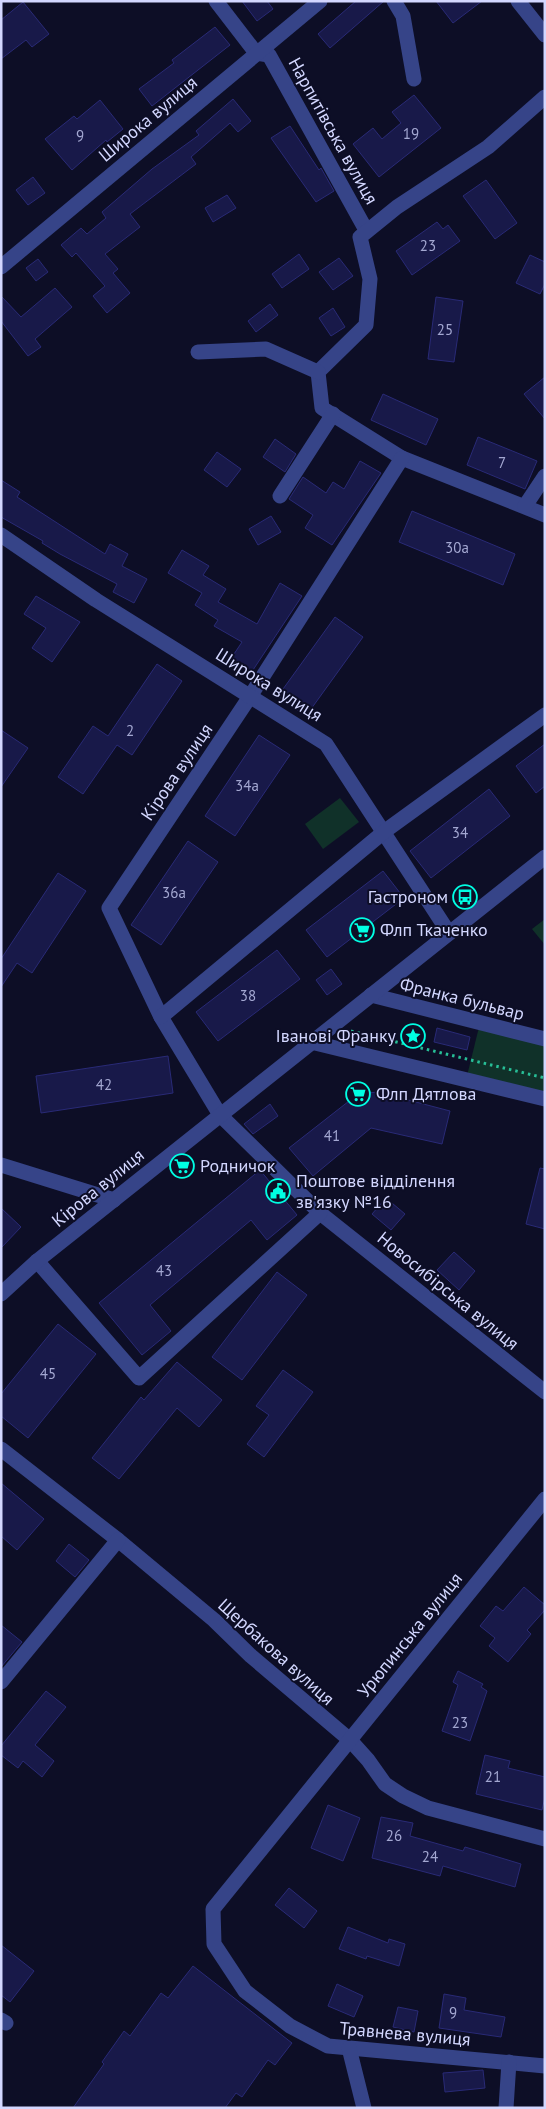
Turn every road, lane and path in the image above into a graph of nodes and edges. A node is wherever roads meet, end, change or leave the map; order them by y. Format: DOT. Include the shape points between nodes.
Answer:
graph roads {
  1 [pos="216,1"];
  2 [pos="320,1"];
  3 [pos="394,1"];
  4 [pos="518,1"];
  5 [pos="545,35"];
  6 [pos="256,53"];
  7 [pos="414,79"];
  8 [pos="545,97"];
  9 [pos="366,230"];
  10 [pos="1,267"];
  11 [pos="198,352"];
  12 [pos="318,372"];
  13 [pos="333,414"];
  14 [pos="402,458"];
  15 [pos="545,476"];
  16 [pos="280,496"];
  17 [pos="525,506"];
  18 [pos="545,515"];
  19 [pos="1,536"];
  20 [pos="252,695"];
  21 [pos="545,715"];
  22 [pos="385,832"];
  23 [pos="545,857"];
  24 [pos="448,933"];
  25 [pos="370,996"];
  26 [pos="161,1017"];
  27 [pos="331,1027"];
  28 [pos="545,1039"];
  29 [pos="311,1042"];
  30 [pos="545,1078"];
  31 [pos="545,1099"];
  32 [pos="220,1115"];
  33 [pos="1,1165"];
  34 [pos="114,1200"];
  35 [pos="320,1213"];
  36 [pos="37,1261"];
  37 [pos="1,1294"];
  38 [pos="545,1392"];
  39 [pos="1,1449"];
  40 [pos="545,1498"];
  41 [pos="118,1540"];
  42 [pos="1,1682"];
  43 [pos="350,1740"];
  44 [pos="545,1839"];
  45 [pos="214,1944"];
  46 [pos="349,2048"];
  47 [pos="509,2062"];
  48 [pos="545,2066"];
  49 [pos="364,2108"];
  50 [pos="506,2108"];
  1 -- 6 [label="street, Нарпитівська вулиця"];
  2 -- 6 [label="street, Широка вулиця"];
  3 -- 7 [label="street" via="403,16"];
  4 -- 5 [label="street"];
  6 -- 9 [label="street, Нарпитівська вулиця" via="269,55"];
  6 -- 10 [label="street, Широка вулиця"];
  8 -- 9 [label="street, Нарпитівська вулиця" via="488,147"];
  9 -- 12 [label="street" via="360,236 370,279 366,325"];
  11 -- 12 [label="street" via="266,349"];
  12 -- 13 [label="street" via="322,408"];
  13 -- 14 [label="street"];
  13 -- 16 [label="street"];
  14 -- 17 [label="street"];
  14 -- 20 [label="street, Кірова вулиця"];
  15 -- 17 [label="street"];
  17 -- 18 [label="street"];
  19 -- 20 [label="street, Широка вулиця" via="96,600"];
  20 -- 22 [label="street, Широка вулиця" via="326,744"];
  20 -- 26 [label="street, Кірова вулиця" via="109,908"];
  21 -- 22 [label="street"];
  22 -- 24 [label="street, Широка вулиця"];
  22 -- 26 [label="street"];
  23 -- 24 [label="street, Кірова вулиця"];
  24 -- 25 [label="street, Кірова вулиця"];
  25 -- 27 [label="street, Кірова вулиця"];
  25 -- 28 [label="street, Франка бульвар"];
  26 -- 32 [label="street, Кірова вулиця"];
  27 -- 29 [label="street, Кірова вулиця"];
  27 -- 30 [label="path"];
  29 -- 31 [label="street"];
  29 -- 32 [label="street, Кірова вулиця"];
  32 -- 34 [label="street, Кірова вулиця"];
  32 -- 35 [label="street, Новосибірська вулиця"];
  33 -- 34 [label="street"];
  34 -- 36 [label="street, Кірова вулиця"];
  35 -- 36 [label="street" via="139,1378"];
  35 -- 38 [label="street, Новосибірська вулиця"];
  36 -- 37 [label="street, Кірова вулиця"];
  39 -- 41 [label="street, Щербакова вулиця"];
  40 -- 43 [label="street, Урюпинська вулиця"];
  41 -- 42 [label="street"];
  41 -- 43 [label="street, Щербакова вулиця"];
  43 -- 44 [label="street, Щербакова вулиця" via="385,1784 403,1796 428,1808"];
  43 -- 45 [label="street, Урюпинська вулиця" via="214,1909"];
  45 -- 46 [label="street, Травнева вулиця" via="245,1991 290,2026 328,2046"];
  46 -- 47 [label="street, Травнева вулиця"];
  46 -- 49 [label="street"];
  47 -- 48 [label="street, Травнева вулиця"];
  47 -- 50 [label="street"];
}
